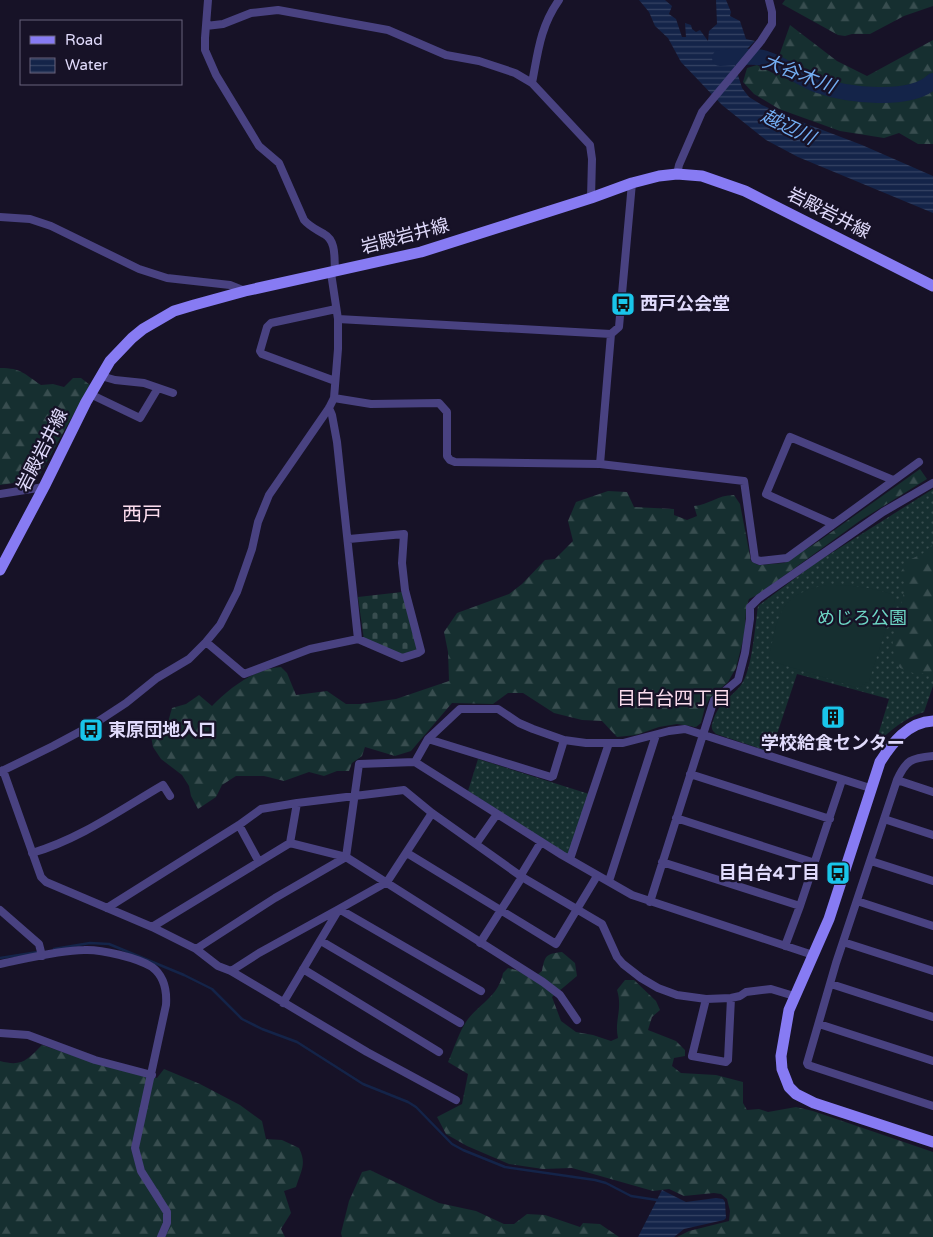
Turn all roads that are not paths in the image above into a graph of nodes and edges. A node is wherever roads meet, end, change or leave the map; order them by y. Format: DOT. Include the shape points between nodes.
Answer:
graph roads {
  1 [pos="208,0"];
  2 [pos="559,0"];
  3 [pos="769,0"];
  4 [pos="206,26"];
  5 [pos="532,83"];
  6 [pos="677,174"];
  7 [pos="632,183"];
  8 [pos="591,198"];
  9 [pos="0,217"];
  10 [pos="333,272"];
  11 [pos="933,286"];
  12 [pos="246,291"];
  13 [pos="336,309"];
  14 [pos="338,319"];
  15 [pos="611,334"];
  16 [pos="101,376"];
  17 [pos="336,381"];
  18 [pos="158,388"];
  19 [pos="173,393"];
  20 [pos="90,394"];
  21 [pos="334,398"];
  22 [pos="329,408"];
  23 [pos="919,462"];
  24 [pos="600,464"];
  25 [pos="893,480"];
  26 [pos="933,484"];
  27 [pos="44,486"];
  28 [pos="0,494"];
  29 [pos="832,524"];
  30 [pos="349,539"];
  31 [pos="0,570"];
  32 [pos="358,639"];
  33 [pos="206,642"];
  34 [pos="933,720"];
  35 [pos="702,734"];
  36 [pos="656,735"];
  37 [pos="428,739"];
  38 [pos="564,740"];
  39 [pos="608,743"];
  40 [pos="933,756"];
  41 [pos="415,762"];
  42 [pos="2,771"];
  43 [pos="690,774"];
  44 [pos="842,780"];
  45 [pos="896,780"];
  46 [pos="870,788"];
  47 [pos="933,792"];
  48 [pos="170,796"];
  49 [pos="354,796"];
  50 [pos="297,803"];
  51 [pos="432,813"];
  52 [pos="497,814"];
  53 [pos="676,818"];
  54 [pos="830,819"];
  55 [pos="884,820"];
  56 [pos="239,825"];
  57 [pos="933,835"];
  58 [pos="541,842"];
  59 [pos="290,843"];
  60 [pos="476,844"];
  61 [pos="32,853"];
  62 [pos="407,853"];
  63 [pos="346,857"];
  64 [pos="570,859"];
  65 [pos="871,861"];
  66 [pos="259,862"];
  67 [pos="662,862"];
  68 [pos="815,863"];
  69 [pos="521,876"];
  70 [pos="597,876"];
  71 [pos="609,881"];
  72 [pos="933,881"];
  73 [pos="387,882"];
  74 [pos="857,901"];
  75 [pos="650,902"];
  76 [pos="800,906"];
  77 [pos="107,908"];
  78 [pos="339,909"];
  79 [pos="500,909"];
  80 [pos="576,909"];
  81 [pos="0,910"];
  82 [pos="933,926"];
  83 [pos="152,927"];
  84 [pos="321,941"];
  85 [pos="843,942"];
  86 [pos="480,943"];
  87 [pos="785,946"];
  88 [pos="196,949"];
  89 [pos="813,955"];
  90 [pos="42,956"];
  91 [pos="0,964"];
  92 [pos="303,969"];
  93 [pos="231,971"];
  94 [pos="933,971"];
  95 [pos="831,984"];
  96 [pos="481,990"];
  97 [pos="794,996"];
  98 [pos="706,998"];
  99 [pos="731,998"];
  100 [pos="283,1003"];
  101 [pos="933,1017"];
  102 [pos="577,1020"];
  103 [pos="460,1023"];
  104 [pos="819,1024"];
  105 [pos="0,1033"];
  106 [pos="439,1052"];
  107 [pos="933,1061"];
  108 [pos="152,1075"];
  109 [pos="456,1100"];
  110 [pos="933,1106"];
  111 [pos="933,1142"];
  112 [pos="161,1237"];
  1 -- 4 [label="street"];
  2 -- 5 [label="street" via="542,32"];
  3 -- 6 [label="street" via="772,24 702,112"];
  4 -- 5 [label="street" via="223,24 251,12 278,10 328,18 388,30 446,55 480,61 515,73"];
  4 -- 10 [label="street" via="206,50 216,75 259,146 279,163 308,226 330,239"];
  5 -- 8 [label="street" via="590,145"];
  6 -- 7 [label="main road, 岩殿岩井線"];
  6 -- 11 [label="main road, 岩殿岩井線" via="702,176 745,191"];
  7 -- 8 [label="main road, 岩殿岩井線"];
  7 -- 15 [label="street" via="619,327"];
  8 -- 10 [label="main road, 岩殿岩井線" via="421,252"];
  9 -- 12 [label="street" via="30,218 154,275 230,285"];
  10 -- 12 [label="main road, 岩殿岩井線"];
  10 -- 13 [label="street"];
  12 -- 16 [label="main road, 岩殿岩井線" via="174,311 158,320 132,338 110,361"];
  13 -- 14 [label="street"];
  13 -- 17 [label="street" via="271,323 267,326 260,351"];
  14 -- 15 [label="street"];
  14 -- 17 [label="street"];
  15 -- 24 [label="street"];
  16 -- 18 [label="street"];
  16 -- 20 [label="main road, 岩殿岩井線"];
  17 -- 21 [label="street"];
  18 -- 19 [label="street"];
  18 -- 20 [label="street" via="140,418"];
  20 -- 27 [label="main road, 岩殿岩井線"];
  21 -- 22 [label="street"];
  21 -- 24 [label="street" via="371,404 439,403 447,412 447,456 454,462"];
  22 -- 30 [label="street" via="337,442"];
  22 -- 33 [label="street" via="269,495 237,592 220,626"];
  23 -- 25 [label="street"];
  24 -- 29 [label="street" via="744,481 755,559 760,561 787,558"];
  25 -- 29 [label="street"];
  25 -- 29 [label="street" via="790,437 766,494"];
  26 -- 35 [label="street" via="883,512 750,607 745,653 738,680 714,700"];
  27 -- 28 [label="street"];
  27 -- 31 [label="main road, 岩殿岩井線"];
  30 -- 32 [label="street"];
  30 -- 32 [label="street" via="404,534 405,590 421,651 402,658"];
  32 -- 33 [label="street" via="310,649 244,674"];
  33 -- 42 [label="street" via="189,659 157,678 126,704"];
  34 -- 46 [label="main road" via="902,734 890,746"];
  35 -- 36 [label="street" via="677,730"];
  35 -- 43 [label="street"];
  35 -- 44 [label="street"];
  36 -- 39 [label="street"];
  36 -- 71 [label="street"];
  37 -- 38 [label="street" via="460,708 498,710 519,723"];
  37 -- 38 [label="street" via="551,777"];
  37 -- 41 [label="street"];
  38 -- 39 [label="street"];
  39 -- 64 [label="street"];
  40 -- 45 [label="street" via="909,760"];
  41 -- 49 [label="street" via="359,764"];
  41 -- 52 [label="street"];
  42 -- 61 [label="street"];
  43 -- 53 [label="street"];
  43 -- 54 [label="street"];
  44 -- 46 [label="street"];
  44 -- 54 [label="street"];
  45 -- 47 [label="street"];
  45 -- 55 [label="street"];
  46 -- 89 [label="main road" via="829,919"];
  48 -- 61 [label="street" via="163,785 92,828"];
  49 -- 50 [label="street"];
  49 -- 51 [label="street" via="404,790"];
  49 -- 63 [label="street"];
  50 -- 56 [label="street" via="261,809"];
  50 -- 59 [label="street"];
  51 -- 60 [label="street"];
  51 -- 62 [label="street"];
  52 -- 58 [label="street"];
  52 -- 60 [label="street"];
  53 -- 67 [label="street"];
  53 -- 68 [label="street"];
  54 -- 68 [label="street"];
  55 -- 57 [label="street"];
  55 -- 65 [label="street"];
  56 -- 66 [label="street"];
  56 -- 77 [label="street"];
  58 -- 64 [label="street"];
  58 -- 69 [label="street"];
  59 -- 63 [label="street"];
  59 -- 66 [label="street"];
  60 -- 69 [label="street"];
  61 -- 77 [label="street" via="41,878 46,882"];
  62 -- 73 [label="street"];
  62 -- 79 [label="street"];
  63 -- 73 [label="street"];
  63 -- 88 [label="street"];
  64 -- 70 [label="street"];
  65 -- 72 [label="street"];
  65 -- 74 [label="street"];
  66 -- 83 [label="street"];
  67 -- 75 [label="street"];
  67 -- 76 [label="street"];
  68 -- 76 [label="street"];
  69 -- 79 [label="street"];
  69 -- 80 [label="street"];
  70 -- 71 [label="street"];
  70 -- 80 [label="street"];
  71 -- 75 [label="street"];
  73 -- 78 [label="street"];
  73 -- 86 [label="street"];
  74 -- 82 [label="street"];
  74 -- 85 [label="street"];
  75 -- 87 [label="street"];
  76 -- 87 [label="street"];
  77 -- 83 [label="street"];
  78 -- 84 [label="street"];
  78 -- 93 [label="street"];
  78 -- 96 [label="street"];
  79 -- 80 [label="street" via="556,944"];
  79 -- 86 [label="street"];
  80 -- 98 [label="street" via="602,924 617,956 641,978 677,995"];
  81 -- 90 [label="street" via="39,944"];
  83 -- 88 [label="street"];
  84 -- 92 [label="street"];
  84 -- 103 [label="street"];
  85 -- 94 [label="street"];
  85 -- 95 [label="street"];
  86 -- 102 [label="street" via="560,995"];
  87 -- 89 [label="street"];
  88 -- 93 [label="street" via="218,966"];
  89 -- 97 [label="main road"];
  90 -- 91 [label="street"];
  90 -- 108 [label="street" via="84,950 107,952 152,967 164,984 166,1005"];
  92 -- 100 [label="street"];
  92 -- 106 [label="street"];
  93 -- 100 [label="street"];
  95 -- 101 [label="street"];
  95 -- 104 [label="street"];
  97 -- 99 [label="street" via="771,989 746,992"];
  97 -- 111 [label="main road" via="781,1056 785,1079 796,1094"];
  98 -- 99 [label="street"];
  98 -- 99 [label="street" via="692,1056 726,1062"];
  100 -- 109 [label="street"];
  104 -- 107 [label="street"];
  104 -- 110 [label="street" via="808,1065"];
  105 -- 108 [label="street" via="28,1035 95,1060"];
  108 -- 112 [label="street" via="135,1148 141,1171 167,1212"];
}
